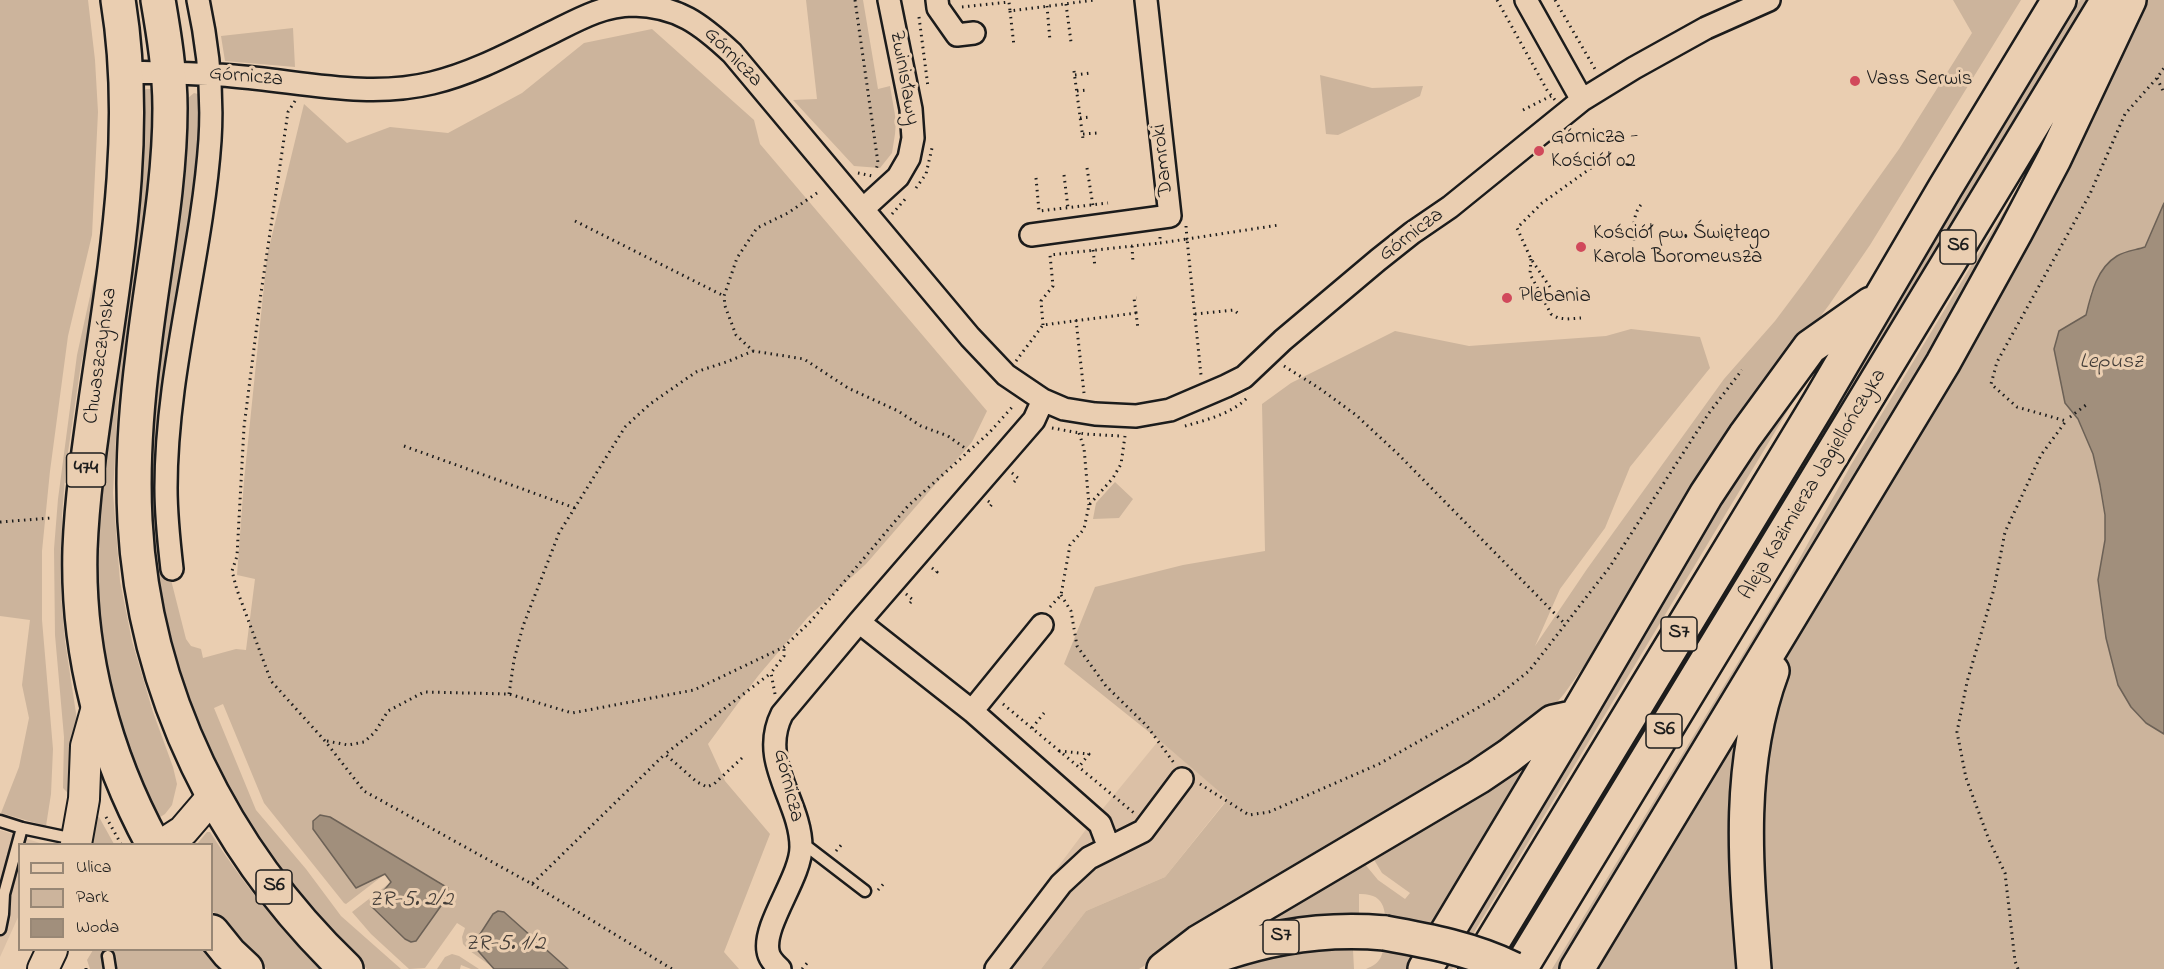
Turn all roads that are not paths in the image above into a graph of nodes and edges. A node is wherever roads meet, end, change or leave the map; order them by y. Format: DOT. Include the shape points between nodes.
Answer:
graph roads {
  1 [pos="118,0"];
  2 [pos="158,0"];
  3 [pos="198,0"];
  4 [pos="891,0"];
  5 [pos="937,0"];
  6 [pos="1146,0"];
  7 [pos="1526,0"];
  8 [pos="1769,0"];
  9 [pos="2059,0"];
  10 [pos="2108,0"];
  11 [pos="2129,0"];
  12 [pos="974,33"];
  13 [pos="125,72"];
  14 [pos="168,73"];
  15 [pos="209,74"];
  16 [pos="1582,100"];
  17 [pos="864,209"];
  18 [pos="1030,235"];
  19 [pos="1880,298"];
  20 [pos="1043,400"];
  21 [pos="172,569"];
  22 [pos="1796,604"];
  23 [pos="859,622"];
  24 [pos="1042,625"];
  25 [pos="97,707"];
  26 [pos="972,711"];
  27 [pos="1576,717"];
  28 [pos="1185,776"];
  29 [pos="213,796"];
  30 [pos="0,821"];
  31 [pos="22,828"];
  32 [pos="77,842"];
  33 [pos="153,843"];
  34 [pos="165,843"];
  35 [pos="801,847"];
  36 [pos="1109,848"];
  37 [pos="865,891"];
  38 [pos="1,897"];
  39 [pos="0,929"];
  40 [pos="213,933"];
  41 [pos="52,951"];
  42 [pos="108,956"];
  43 [pos="43,969"];
  44 [pos="110,969"];
  45 [pos="246,969"];
  46 [pos="346,969"];
  47 [pos="780,969"];
  48 [pos="996,969"];
  49 [pos="1164,969"];
  50 [pos="1182,969"];
  51 [pos="1425,969"];
  52 [pos="1476,969"];
  53 [pos="1513,969"];
  54 [pos="1520,969"];
  55 [pos="1578,969"];
  56 [pos="1754,969"];
  1 -- 13 [label="main road, Chwaszczyńska / 474"];
  2 -- 14 [label="main road, Chwaszczyńska / 474"];
  3 -- 15 [label="street"];
  4 -- 17 [label="street, Zwinisławy" via="913,138 909,158 898,177"];
  5 -- 12 [label="street" via="938,8 957,34"];
  6 -- 18 [label="street, Damroki" via="1170,216"];
  7 -- 16 [label="street"];
  8 -- 16 [label="street, Górnicza" via="1706,28"];
  9 -- 19 [label="main road, Aleja Kazimierza Jagiellończyka / S6"];
  10 -- 54 [label="main road, Aleja Kazimierza Jagiellończyka / S6"];
  11 -- 22 [label="main road, S6" via="2005,252 1943,363"];
  13 -- 14 [label="street, Górnicza"];
  13 -- 25 [label="main road, Chwaszczyńska / 474" via="121,222 84,486 80,551 81,606"];
  14 -- 15 [label="street, Górnicza"];
  14 -- 29 [label="main road, Chwaszczyńska / 474" via="169,158 138,399 135,520 143,595 160,671 192,756"];
  15 -- 17 [label="street, Górnicza" via="379,90 431,84 492,62 604,9 634,5 664,8 693,20 732,53"];
  15 -- 21 [label="street" via="210,139 170,428 166,488"];
  16 -- 20 [label="street, Górnicza" via="1378,260 1235,382 1170,410 1136,416 1064,410"];
  17 -- 20 [label="street, Górnicza" via="970,337 1006,375"];
  19 -- 27 [label="main road, S6" via="1810,347 1706,495"];
  19 -- 52 [label="main road, Aleja Kazimierza Jagiellończyka / S7"];
  20 -- 23 [label="street, Górnicza" via="1034,420"];
  22 -- 55 [label="main road"];
  22 -- 56 [label="main road, S6" via="1761,700 1746,784"];
  23 -- 26 [label="street"];
  23 -- 35 [label="street, Górnicza" via="782,714 777,726 776,757"];
  24 -- 26 [label="street"];
  25 -- 32 [label="main road" via="86,746"];
  25 -- 33 [label="main road, Chwaszczyńska / 474" via="124,785"];
  26 -- 36 [label="street" via="1100,824"];
  27 -- 49 [label="main road" via="1553,722 1478,777 1199,942"];
  27 -- 51 [label="main road, S6"];
  28 -- 36 [label="street" via="1143,831"];
  29 -- 34 [label="main road" via="183,831"];
  29 -- 46 [label="main road, S6" via="287,906"];
  30 -- 31 [label="lane"];
  31 -- 32 [label="lane"];
  31 -- 38 [label="lane"];
  35 -- 37 [label="lane" via="809,848"];
  35 -- 47 [label="street, Górnicza" via="769,935 767,950"];
  36 -- 48 [label="street" via="1089,858 1061,884"];
  38 -- 39 [label="lane"];
  40 -- 45 [label="main road"];
  41 -- 43 [label="main road"];
  42 -- 44 [label="lane"];
  50 -- 53 [label="main road, S7, bridge" via="1238,947 1288,935 1359,931 1443,943"];
}
